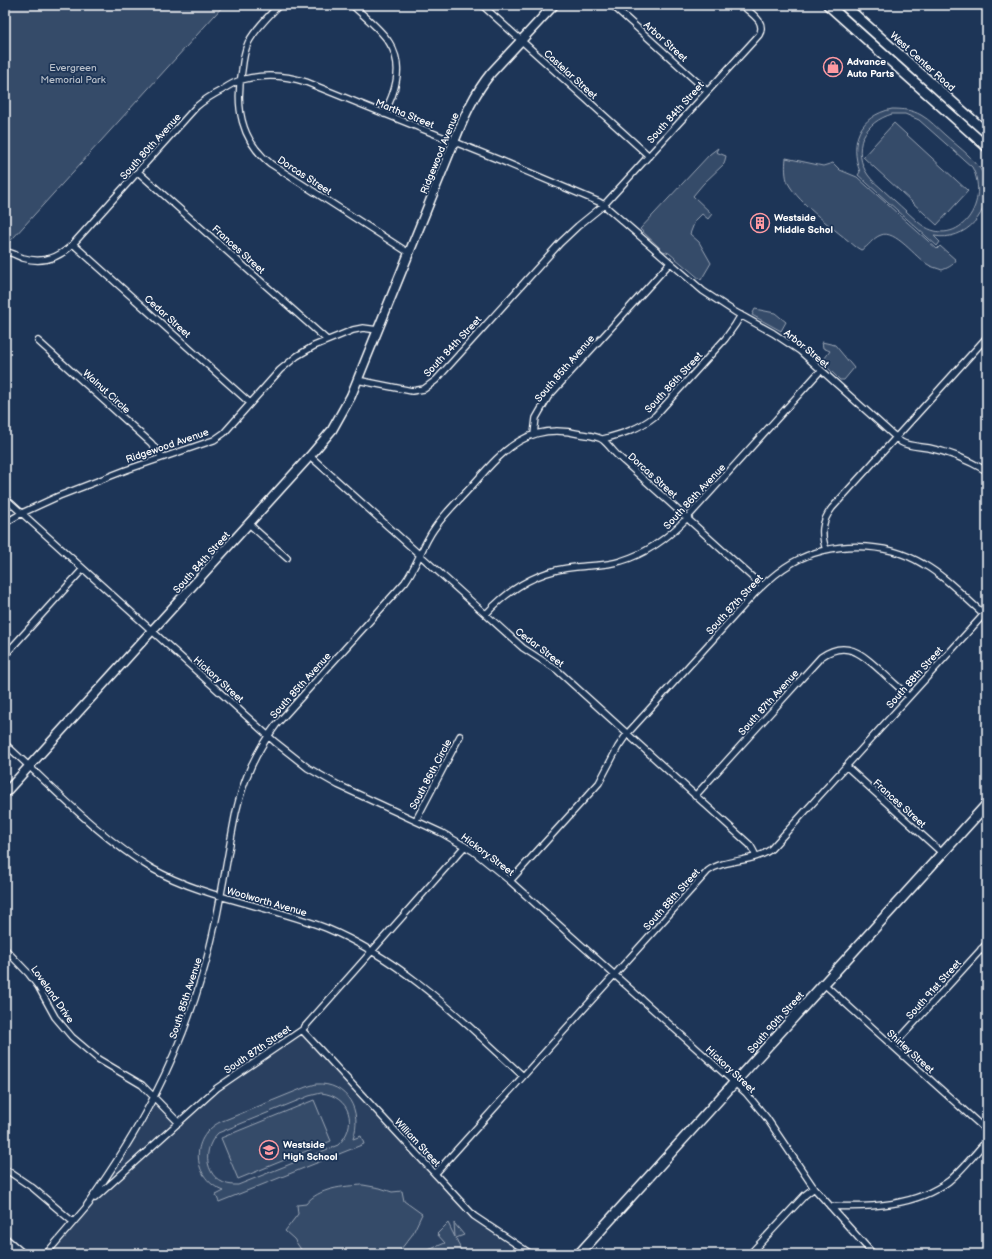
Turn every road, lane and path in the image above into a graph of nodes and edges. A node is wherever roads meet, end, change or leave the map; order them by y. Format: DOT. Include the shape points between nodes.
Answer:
graph roads {
  1 [pos="279,5"];
  2 [pos="352,5"];
  3 [pos="482,5"];
  4 [pos="554,5"];
  5 [pos="612,5"];
  6 [pos="742,5"];
  7 [pos="828,5"];
  8 [pos="844,5"];
  9 [pos="522,41"];
  10 [pos="240,80"];
  11 [pos="707,91"];
  12 [pos="384,114"];
  13 [pos="987,133"];
  14 [pos="454,142"];
  15 [pos="987,147"];
  16 [pos="649,156"];
  17 [pos="138,172"];
  18 [pos="604,205"];
  19 [pos="73,244"];
  20 [pos="5,252"];
  21 [pos="409,253"];
  22 [pos="670,263"];
  23 [pos="741,315"];
  24 [pos="378,330"];
  25 [pos="987,338"];
  26 [pos="327,340"];
  27 [pos="38,341"];
  28 [pos="821,370"];
  29 [pos="357,380"];
  30 [pos="250,403"];
  31 [pos="534,434"];
  32 [pos="896,438"];
  33 [pos="603,439"];
  34 [pos="310,456"];
  35 [pos="162,457"];
  36 [pos="987,471"];
  37 [pos="5,498"];
  38 [pos="22,513"];
  39 [pos="687,518"];
  40 [pos="5,523"];
  41 [pos="249,524"];
  42 [pos="826,550"];
  43 [pos="420,556"];
  44 [pos="287,558"];
  45 [pos="83,569"];
  46 [pos="762,586"];
  47 [pos="985,613"];
  48 [pos="486,614"];
  49 [pos="152,631"];
  50 [pos="5,655"];
  51 [pos="909,697"];
  52 [pos="627,734"];
  53 [pos="268,735"];
  54 [pos="460,736"];
  55 [pos="5,744"];
  56 [pos="29,766"];
  57 [pos="846,766"];
  58 [pos="5,793"];
  59 [pos="695,796"];
  60 [pos="987,804"];
  61 [pos="416,820"];
  62 [pos="465,846"];
  63 [pos="942,853"];
  64 [pos="756,856"];
  65 [pos="510,881"];
  66 [pos="220,897"];
  67 [pos="987,943"];
  68 [pos="5,949"];
  69 [pos="982,949"];
  70 [pos="371,951"];
  71 [pos="987,954"];
  72 [pos="615,975"];
  73 [pos="824,984"];
  74 [pos="302,1030"];
  75 [pos="893,1046"];
  76 [pos="523,1076"];
  77 [pos="735,1083"];
  78 [pos="155,1098"];
  79 [pos="179,1123"];
  80 [pos="987,1131"];
  81 [pos="987,1140"];
  82 [pos="5,1169"];
  83 [pos="435,1174"];
  84 [pos="814,1188"];
  85 [pos="87,1205"];
  86 [pos="830,1206"];
  87 [pos="74,1222"];
  88 [pos="5,1240"];
  89 [pos="20,1254"];
  90 [pos="46,1254"];
  91 [pos="531,1254"];
  92 [pos="579,1254"];
  93 [pos="750,1254"];
  94 [pos="873,1254"];
  1 -- 10 [label="street" via="250,40 245,50"];
  2 -- 12 [label="street" via="383,33 395,52 398,65 396,82"];
  3 -- 9 [label="street, Castelar Street"];
  4 -- 9 [label="main road, Ridgewood Avenue"];
  5 -- 11 [label="street, Arbor Street"];
  6 -- 11 [label="street, South 84th Street" via="762,26 759,34"];
  7 -- 15 [label="main road"];
  8 -- 13 [label="main road, West Center Road"];
  9 -- 14 [label="main road, Ridgewood Avenue" via="491,73 480,89"];
  9 -- 16 [label="street, Castelar Street"];
  10 -- 12 [label="street, Martha Street" via="258,76 293,78"];
  10 -- 17 [label="street, South 80th Avenue" via="202,102"];
  10 -- 21 [label="street, Dorcas Street" via="239,102 242,122 249,139 261,156"];
  11 -- 16 [label="street, South 84th Street"];
  12 -- 14 [label="street, Martha Street"];
  14 -- 18 [label="street, Martha Street"];
  14 -- 21 [label="main road, Ridgewood Avenue"];
  16 -- 18 [label="street, South 84th Street"];
  17 -- 19 [label="street, South 80th Avenue"];
  17 -- 26 [label="street, Frances Street"];
  18 -- 22 [label="street, Arbor Street"];
  18 -- 29 [label="street, South 84th Street" via="560,243 432,385 412,391"];
  19 -- 20 [label="street, South 80th Avenue" via="56,257 42,260 29,260"];
  19 -- 30 [label="street, Cedar Street"];
  21 -- 24 [label="main road, Ridgewood Avenue"];
  22 -- 23 [label="street, Arbor Street" via="703,291"];
  22 -- 31 [label="street, South 85th Avenue" via="548,397 536,418"];
  23 -- 28 [label="street, Arbor Street" via="786,341"];
  23 -- 33 [label="street, South 86th Street" via="725,339 655,416 632,431"];
  24 -- 26 [label="street, Ridgewood Avenue" via="363,328"];
  24 -- 29 [label="main road, Ridgewood Avenue"];
  25 -- 32 [label="street"];
  26 -- 30 [label="street, Ridgewood Avenue" via="289,361"];
  27 -- 35 [label="street, Walnut Circle" via="151,443"];
  28 -- 32 [label="street, Arbor Street"];
  28 -- 39 [label="street, South 86th Avenue"];
  29 -- 34 [label="main road, South 84th Street" via="339,418"];
  30 -- 35 [label="street, Ridgewood Avenue" via="224,433 214,440"];
  31 -- 33 [label="street" via="562,431"];
  31 -- 43 [label="street, South 85th Avenue" via="514,444 496,458 437,524"];
  32 -- 36 [label="street, Arbor Street" via="906,445 956,455"];
  32 -- 42 [label="street" via="827,514 822,531"];
  33 -- 39 [label="street, Dorcas Street" via="617,455"];
  34 -- 41 [label="main road, South 84th Street"];
  34 -- 43 [label="street, Cedar Street"];
  35 -- 38 [label="street, Ridgewood Avenue"];
  37 -- 38 [label="street, Hickory Street"];
  38 -- 40 [label="street, Ridgewood Avenue"];
  38 -- 45 [label="street, Hickory Street"];
  39 -- 46 [label="street, Dorcas Street"];
  39 -- 48 [label="street, South 86th Avenue" via="662,541 632,558 608,564 560,569 530,579 507,593"];
  41 -- 44 [label="street"];
  41 -- 49 [label="main road, South 84th Street"];
  42 -- 46 [label="street, South 87th Street" via="792,563"];
  42 -- 47 [label="street, South 87th Street" via="866,547 908,556 939,574"];
  43 -- 48 [label="street, Cedar Street"];
  43 -- 53 [label="street, South 85th Avenue" via="405,582"];
  45 -- 49 [label="street, Hickory Street"];
  45 -- 50 [label="street"];
  46 -- 52 [label="street, South 87th Street"];
  47 -- 51 [label="street, South 88th Street"];
  48 -- 52 [label="street, Cedar Street" via="523,648 557,670"];
  49 -- 53 [label="street, Hickory Street"];
  49 -- 56 [label="main road, South 84th Street"];
  51 -- 57 [label="street, South 88th Street"];
  51 -- 59 [label="street, South 87th Avenue" via="866,657 844,649 832,651 821,657"];
  52 -- 59 [label="street, Cedar Street"];
  52 -- 65 [label="street, South 87th Street" via="602,780"];
  53 -- 61 [label="street, Hickory Street" via="295,758 321,775"];
  53 -- 66 [label="street, South 85th Avenue" via="253,761 241,790"];
  54 -- 61 [label="street, South 86th Circle"];
  55 -- 56 [label="street, Woolworth Avenue"];
  56 -- 58 [label="main road, South 84th Street"];
  56 -- 66 [label="street, Woolworth Avenue" via="96,828 131,855 176,880"];
  57 -- 63 [label="street, Frances Street"];
  57 -- 64 [label="street, South 88th Street" via="771,849"];
  59 -- 64 [label="street, Cedar Street" via="750,845"];
  60 -- 63 [label="main road, South 90th Street"];
  61 -- 62 [label="street, Hickory Street"];
  62 -- 65 [label="street, Hickory Street"];
  62 -- 70 [label="street, South 87th Street"];
  63 -- 73 [label="main road, South 90th Street"];
  64 -- 72 [label="street, South 88th Street" via="708,871"];
  65 -- 72 [label="street, Hickory Street"];
  66 -- 70 [label="street, Woolworth Avenue" via="304,920"];
  66 -- 78 [label="street, South 85th Avenue" via="208,957 195,1000 178,1048"];
  67 -- 69 [label="street, South 91st Street"];
  68 -- 78 [label="street, Loveland Drive" via="29,974 55,1017 72,1037 98,1059 137,1081"];
  69 -- 71 [label="street"];
  69 -- 75 [label="street, South 91st Street"];
  70 -- 74 [label="street, South 87th Street"];
  70 -- 76 [label="street, Woolworth Avenue" via="424,986"];
  72 -- 76 [label="street, South 88th Street"];
  72 -- 77 [label="street, Hickory Street"];
  73 -- 75 [label="street, Shirley Street"];
  73 -- 77 [label="main road, South 90th Street"];
  74 -- 79 [label="street, South 87th Street" via="227,1081"];
  74 -- 83 [label="street, William Street"];
  75 -- 80 [label="street, Shirley Street"];
  76 -- 83 [label="street, South 88th Street"];
  77 -- 84 [label="street, Hickory Street" via="766,1117"];
  77 -- 92 [label="main road, South 90th Street"];
  78 -- 79 [label="street, Loveland Drive"];
  78 -- 85 [label="street, South 85th Avenue" via="132,1138"];
  79 -- 85 [label="street, South 87th Street"];
  81 -- 86 [label="street" via="954,1176 928,1193 887,1204"];
  82 -- 87 [label="street"];
  83 -- 91 [label="street, William Street" via="476,1219"];
  84 -- 86 [label="street, Hickory Street"];
  84 -- 93 [label="street"];
  85 -- 87 [label="street, South 87th Street"];
  86 -- 94 [label="street, Hickory Street"];
  87 -- 90 [label="street, South 87th Street"];
  88 -- 89 [label="main road"];
}
